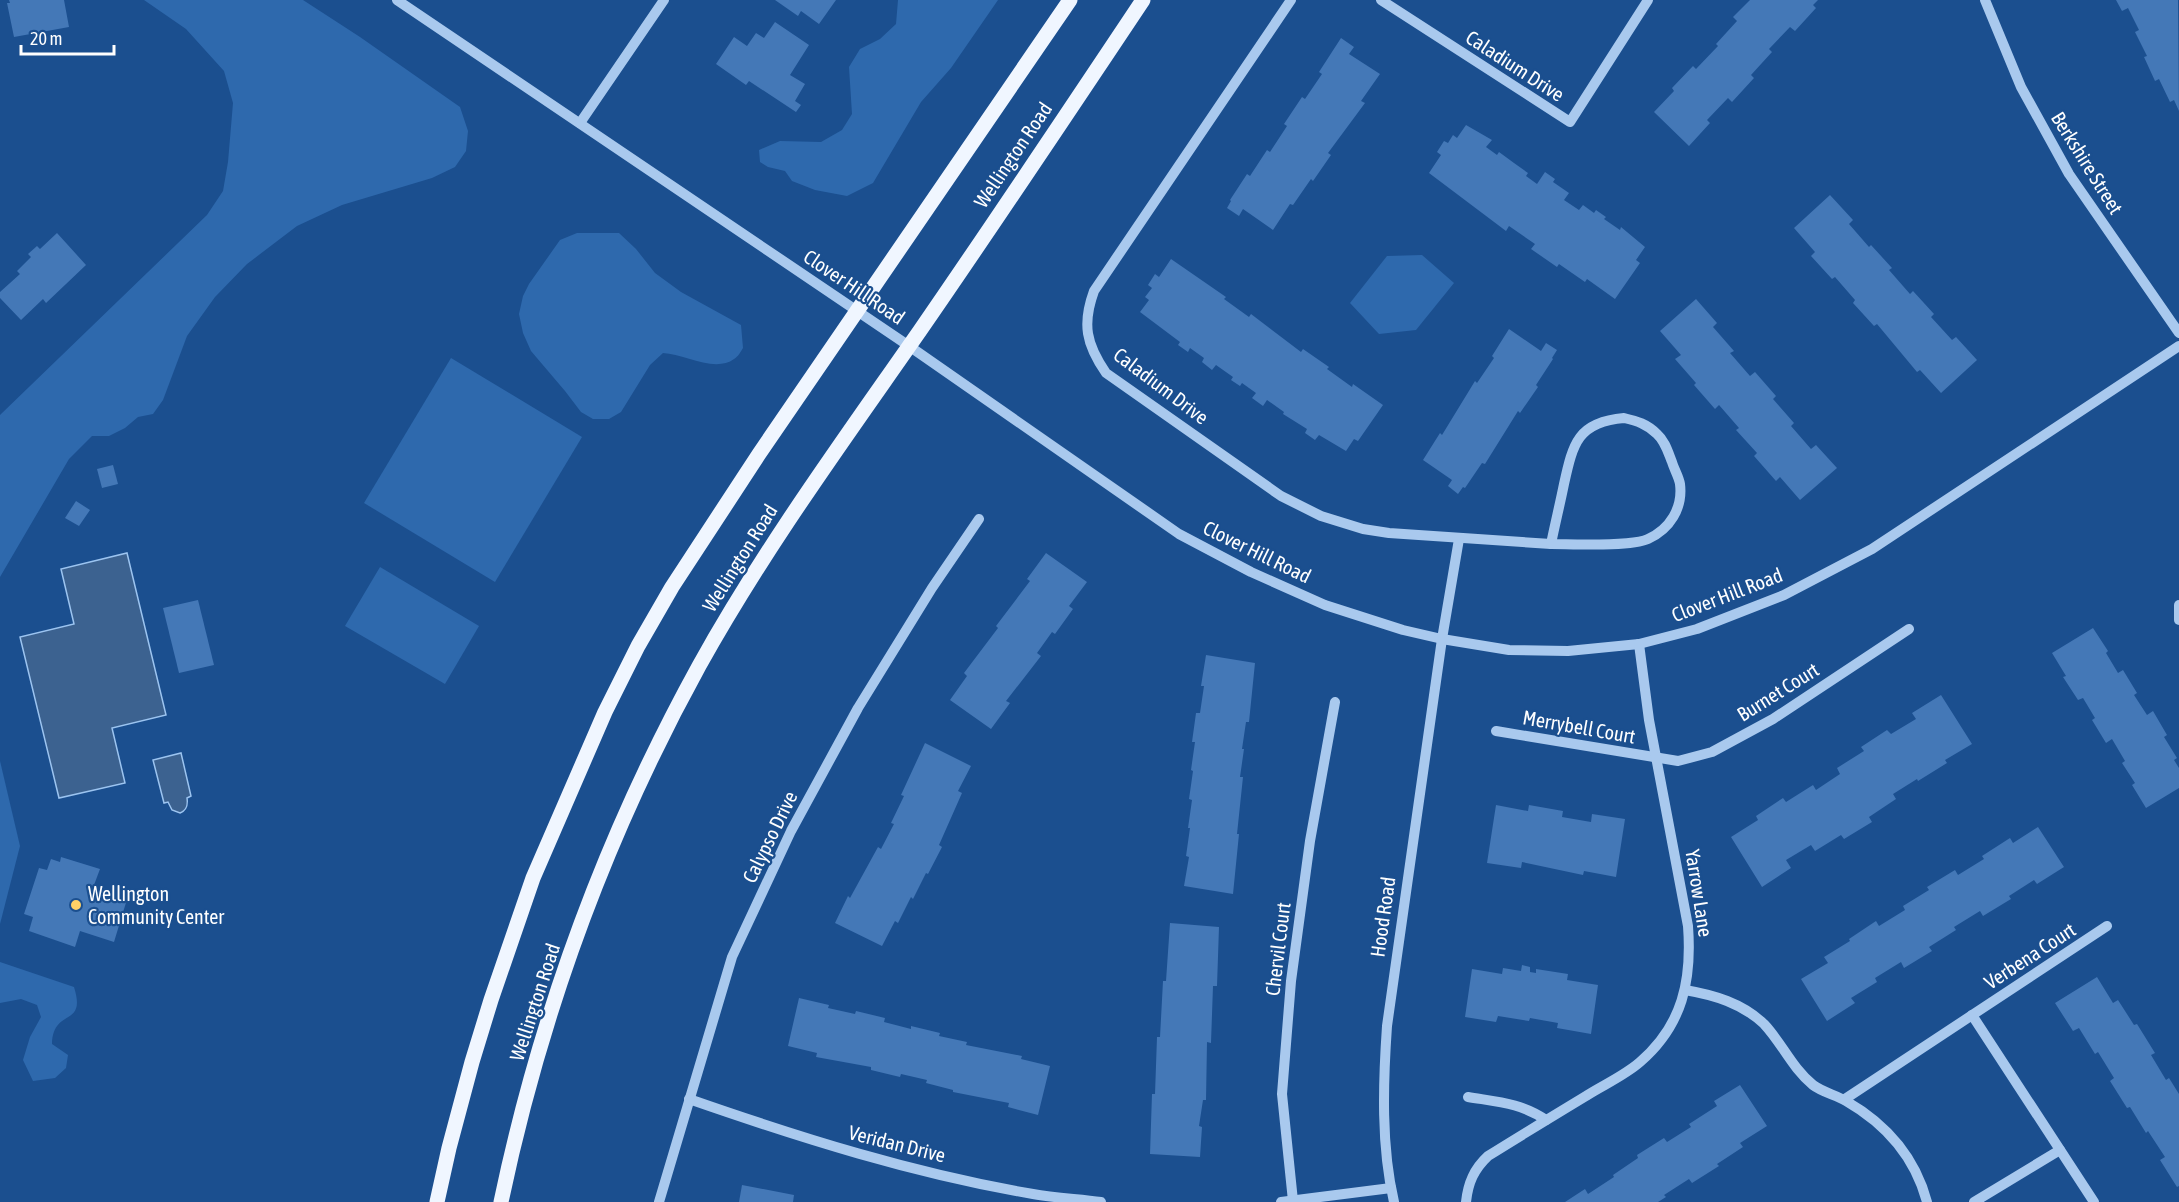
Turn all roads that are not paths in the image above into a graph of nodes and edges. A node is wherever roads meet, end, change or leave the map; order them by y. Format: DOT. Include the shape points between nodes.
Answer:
graph roads {
  1 [pos="397,0"];
  2 [pos="664,0"];
  3 [pos="1070,0"];
  4 [pos="1143,0"];
  5 [pos="1291,0"];
  6 [pos="1381,0"];
  7 [pos="1648,0"];
  8 [pos="1985,0"];
  9 [pos="580,123"];
  10 [pos="857,310"];
  11 [pos="2179,333"];
  12 [pos="909,346"];
  13 [pos="2179,346"];
  14 [pos="979,519"];
  15 [pos="1459,539"];
  16 [pos="1551,544"];
  17 [pos="2179,605"];
  18 [pos="2179,621"];
  19 [pos="1909,629"];
  20 [pos="1442,639"];
  21 [pos="1639,644"];
  22 [pos="1335,702"];
  23 [pos="1496,730"];
  24 [pos="1656,758"];
  25 [pos="2107,926"];
  26 [pos="1685,990"];
  27 [pos="1972,1016"];
  28 [pos="1468,1097"];
  29 [pos="689,1099"];
  30 [pos="1845,1100"];
  31 [pos="1546,1120"];
  32 [pos="2060,1150"];
  33 [pos="1391,1188"];
  34 [pos="1293,1201"];
  35 [pos="437,1202"];
  36 [pos="501,1202"];
  37 [pos="659,1202"];
  38 [pos="1101,1202"];
  39 [pos="1281,1202"];
  40 [pos="1394,1202"];
  41 [pos="1466,1202"];
  42 [pos="1927,1202"];
  43 [pos="1974,1202"];
  44 [pos="2094,1202"];
  1 -- 9 [label="street, Clover Hill Road"];
  2 -- 9 [label="street"];
  3 -- 10 [label="main road, Wellington Road"];
  4 -- 12 [label="main road, Wellington Road"];
  5 -- 15 [label="street, Caladium Drive" via="1094,291 1087,331 1093,354 1106,373 1281,496 1321,516 1363,529"];
  6 -- 7 [label="street, Caladium Drive" via="1570,122"];
  8 -- 11 [label="street, Berkshire Street" via="2017,78 2069,174"];
  9 -- 10 [label="street, Clover Hill Road"];
  10 -- 12 [label="street, Clover Hill Road"];
  10 -- 35 [label="main road, Wellington Road" via="672,587 605,712 533,878 495,989"];
  12 -- 20 [label="street, Clover Hill Road" via="1179,534 1325,605"];
  12 -- 36 [label="main road, Wellington Road" via="775,539 699,665 660,740 618,831 556,993"];
  13 -- 21 [label="street, Clover Hill Road" via="1872,549 1784,595 1697,629"];
  14 -- 29 [label="street, Calypso Drive" via="858,708 791,831 732,957"];
  15 -- 16 [label="street, Caladium Drive"];
  15 -- 20 [label="street"];
  16 -- 16 [label="street" via="1636,542 1662,531 1679,506 1680,483 1658,434 1642,423 1624,418 1605,420 1580,436 1570,453"];
  17 -- 18 [label="street"];
  19 -- 24 [label="street, Burnet Court" via="1773,719 1712,752 1678,761"];
  20 -- 21 [label="street, Clover Hill Road" via="1509,650 1545,651"];
  20 -- 33 [label="street, Hood Road" via="1387,1026 1385,1128"];
  21 -- 24 [label="street, Yarrow Lane"];
  22 -- 34 [label="street, Chervil Court" via="1310,841 1282,1094"];
  23 -- 24 [label="street, Merrybell Court"];
  24 -- 26 [label="street, Yarrow Lane" via="1688,926 1690,953"];
  25 -- 27 [label="street, Verbena Court"];
  26 -- 30 [label="street" via="1714,995 1741,1006 1764,1025 1794,1067 1815,1087"];
  26 -- 31 [label="street, Yarrow Lane" via="1677,1016 1646,1057"];
  27 -- 30 [label="street, Verbena Court"];
  27 -- 32 [label="street"];
  28 -- 31 [label="street" via="1509,1103"];
  29 -- 37 [label="street, Calypso Drive"];
  29 -- 38 [label="street, Veridan Drive" via="796,1137 906,1167 1033,1194"];
  30 -- 42 [label="street" via="1873,1118 1902,1147 1922,1182"];
  31 -- 41 [label="street, Yarrow Lane" via="1479,1164 1469,1182"];
  32 -- 43 [label="street"];
  32 -- 44 [label="street"];
  33 -- 34 [label="street"];
  33 -- 40 [label="street, Hood Road"];
  34 -- 39 [label="street"];
}
